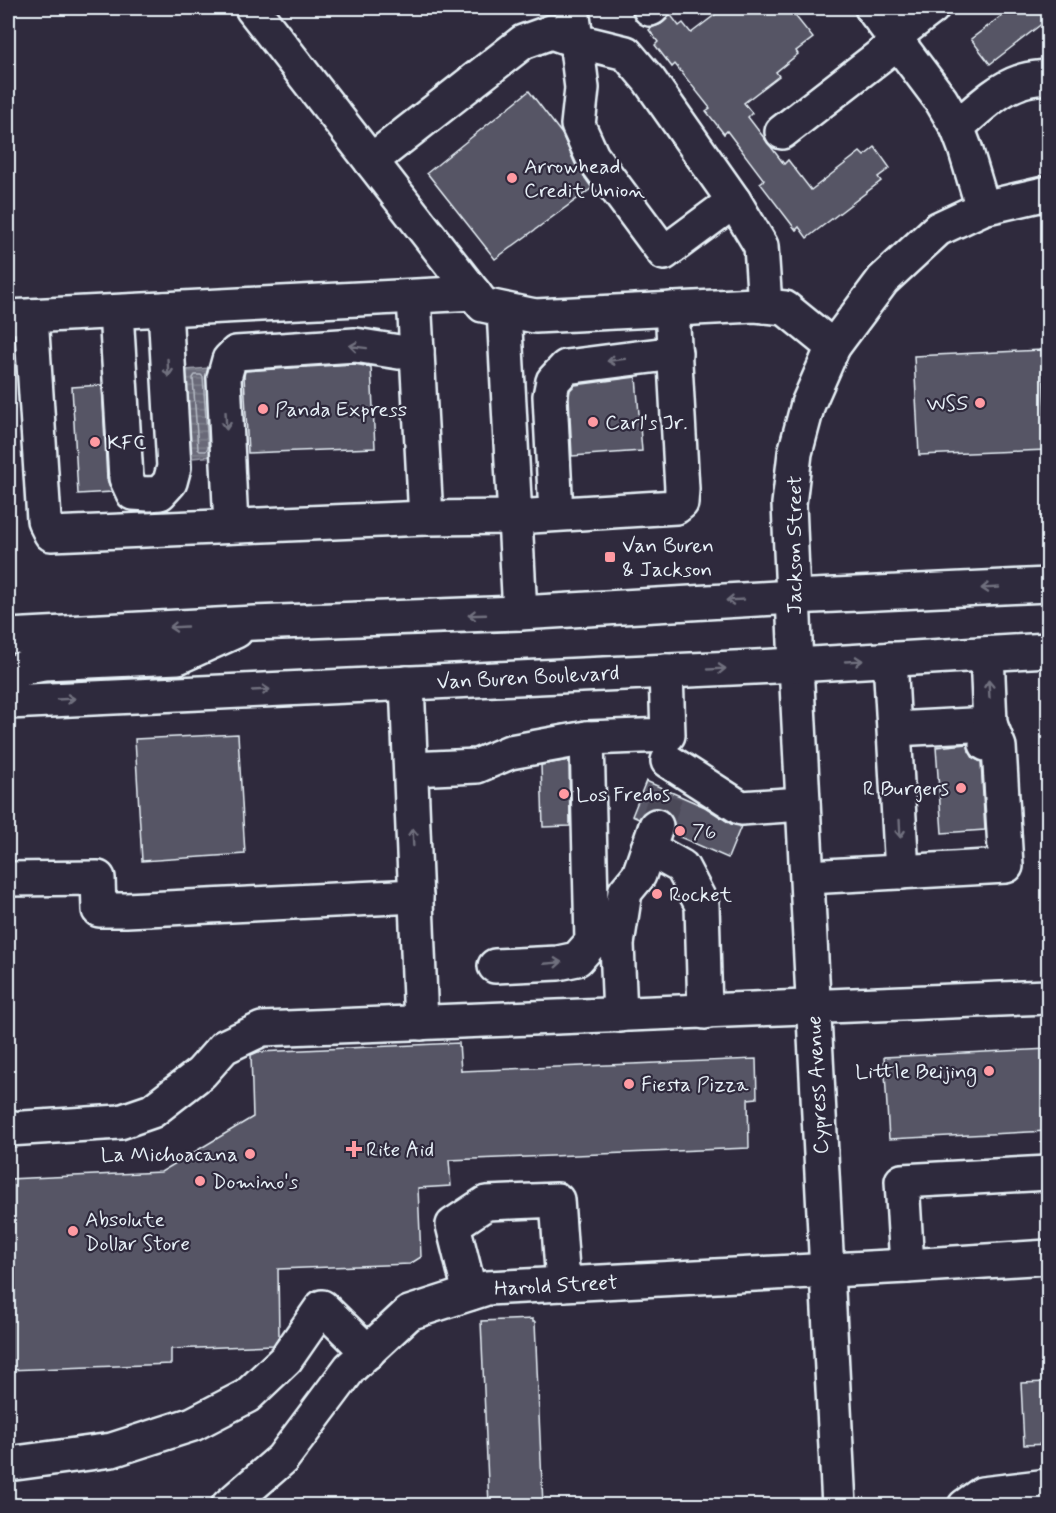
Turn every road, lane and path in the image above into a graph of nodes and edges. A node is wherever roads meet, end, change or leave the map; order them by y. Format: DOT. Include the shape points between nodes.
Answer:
graph roads {
  1 [pos="252,8"];
  2 [pos="572,8"];
  3 [pos="872,8"];
  4 [pos="932,8"];
  5 [pos="896,40"];
  6 [pos="577,41"];
  7 [pos="1048,77"];
  8 [pos="957,127"];
  9 [pos="782,132"];
  10 [pos="371,161"];
  11 [pos="1048,193"];
  12 [pos="734,201"];
  13 [pos="983,208"];
  14 [pos="474,293"];
  15 [pos="414,297"];
  16 [pos="765,306"];
  17 [pos="165,309"];
  18 [pos="672,309"];
  19 [pos="504,310"];
  20 [pos="116,312"];
  21 [pos="19,316"];
  22 [pos="834,347"];
  23 [pos="417,351"];
  24 [pos="675,353"];
  25 [pos="556,514"];
  26 [pos="514,517"];
  27 [pos="426,518"];
  28 [pos="231,526"];
  29 [pos="1048,585"];
  30 [pos="793,597"];
  31 [pos="520,613"];
  32 [pos="254,623"];
  33 [pos="8,636"];
  34 [pos="1048,650"];
  35 [pos="987,654"];
  36 [pos="890,659"];
  37 [pos="796,665"];
  38 [pos="666,671"];
  39 [pos="8,680"];
  40 [pos="407,683"];
  41 [pos="8,702"];
  42 [pos="990,724"];
  43 [pos="895,729"];
  44 [pos="587,738"];
  45 [pos="668,762"];
  46 [pos="411,770"];
  47 [pos="803,804"];
  48 [pos="902,872"];
  49 [pos="808,877"];
  50 [pos="8,879"];
  51 [pos="416,896"];
  52 [pos="495,966"];
  53 [pos="1048,997"];
  54 [pos="813,1007"];
  55 [pos="705,1012"];
  56 [pos="620,1015"];
  57 [pos="421,1023"];
  58 [pos="8,1129"];
  59 [pos="1048,1173"];
  60 [pos="1048,1257"];
  61 [pos="907,1266"];
  62 [pos="828,1270"];
  63 [pos="563,1284"];
  64 [pos="470,1293"];
  65 [pos="368,1352"];
  66 [pos="8,1464"];
  67 [pos="1048,1486"];
  68 [pos="228,1506"];
  69 [pos="839,1506"];
  70 [pos="965,1506"];
  1 -- 10 [label="main road"];
  2 -- 6 [label="main road"];
  3 -- 5 [label="main road"];
  4 -- 5 [label="main road"];
  5 -- 8 [label="main road"];
  5 -- 9 [label="main road"];
  6 -- 10 [label="main road" via="551,32 524,42"];
  6 -- 12 [label="main road" via="626,54 649,80"];
  6 -- 12 [label="main road" via="582,88 578,125 592,156 664,253"];
  7 -- 8 [label="main road" via="1010,86"];
  8 -- 13 [label="main road"];
  10 -- 14 [label="main road"];
  11 -- 13 [label="main road, Jackson Street"];
  12 -- 16 [label="main road" via="761,246"];
  13 -- 22 [label="main road, Jackson Street" via="930,236 883,280"];
  14 -- 15 [label="main road"];
  14 -- 19 [label="main road" via="483,305"];
  15 -- 17 [label="main road"];
  15 -- 23 [label="main road"];
  16 -- 18 [label="main road"];
  16 -- 22 [label="main road" via="785,308"];
  17 -- 20 [label="main road"];
  17 -- 20 [label="main road, one-way" via="174,467 170,482 160,493 149,494 133,493 126,478"];
  18 -- 19 [label="main road" via="535,316"];
  18 -- 24 [label="main road"];
  19 -- 26 [label="main road"];
  20 -- 21 [label="main road"];
  21 -- 28 [label="main road" via="44,520 51,534"];
  22 -- 30 [label="main road, Jackson Street" via="808,404 795,453 789,504"];
  23 -- 27 [label="main road"];
  23 -- 28 [label="main road, one-way" via="355,345 236,352 228,360 224,378"];
  24 -- 25 [label="main road, one-way" via="566,367 553,381 550,396"];
  24 -- 25 [label="main road" via="681,503 676,507"];
  25 -- 26 [label="main road"];
  26 -- 27 [label="main road"];
  26 -- 31 [label="main road"];
  27 -- 28 [label="main road"];
  29 -- 30 [label="main road, one-way"];
  30 -- 31 [label="main road, one-way"];
  30 -- 37 [label="main road, Jackson Street"];
  31 -- 32 [label="main road, one-way"];
  32 -- 33 [label="main road, one-way"];
  32 -- 39 [label="main road" via="178,657 44,663 14,672"];
  34 -- 35 [label="main road, Van Buren Boulevard"];
  35 -- 36 [label="main road, Van Buren Boulevard"];
  42 -- 35 [label="main road, one-way"];
  37 -- 36 [label="main road, Van Buren Boulevard, one-way"];
  36 -- 43 [label="main road"];
  38 -- 37 [label="main road, Van Buren Boulevard, one-way"];
  37 -- 47 [label="main road, Cypress Avenue"];
  38 -- 40 [label="main road, Van Buren Boulevard"];
  38 -- 45 [label="main road"];
  41 -- 40 [label="main road, Van Buren Boulevard, one-way"];
  40 -- 46 [label="main road"];
  42 -- 43 [label="main road"];
  42 -- 48 [label="main road" via="999,747 1006,866"];
  43 -- 48 [label="main road, one-way"];
  44 -- 45 [label="main road"];
  44 -- 46 [label="main road" via="510,752 477,766"];
  52 -- 44 [label="main road, one-way" via="577,960 592,942"];
  45 -- 47 [label="main road" via="741,808"];
  51 -- 46 [label="main road, one-way"];
  47 -- 49 [label="main road, Cypress Avenue"];
  48 -- 49 [label="main road"];
  49 -- 54 [label="main road, Cypress Avenue"];
  50 -- 51 [label="main road" via="98,878 99,910"];
  51 -- 57 [label="main road"];
  53 -- 54 [label="main road"];
  54 -- 55 [label="main road"];
  54 -- 62 [label="main road, Cypress Avenue"];
  55 -- 56 [label="main road"];
  55 -- 56 [label="main road" via="702,905 682,867 652,837 639,875 625,892 617,944"];
  56 -- 57 [label="main road"];
  57 -- 58 [label="main road" via="262,1029 224,1047 201,1073 152,1111 120,1122"];
  59 -- 61 [label="main road" via="902,1181"];
  60 -- 61 [label="main road, Harold Street"];
  61 -- 62 [label="main road, Harold Street"];
  62 -- 63 [label="main road, Harold Street"];
  62 -- 69 [label="main road, Cypress Avenue"];
  63 -- 64 [label="main road, Harold Street" via="487,1288"];
  63 -- 64 [label="main road" via="557,1200 486,1203 453,1225"];
  64 -- 65 [label="main road, Harold Street" via="409,1313"];
  65 -- 66 [label="main road" via="322,1307 286,1359 247,1396 193,1424 112,1450"];
  65 -- 68 [label="main road, Harold Street" via="350,1368 282,1459"];
  67 -- 70 [label="main road" via="982,1494"];
}
